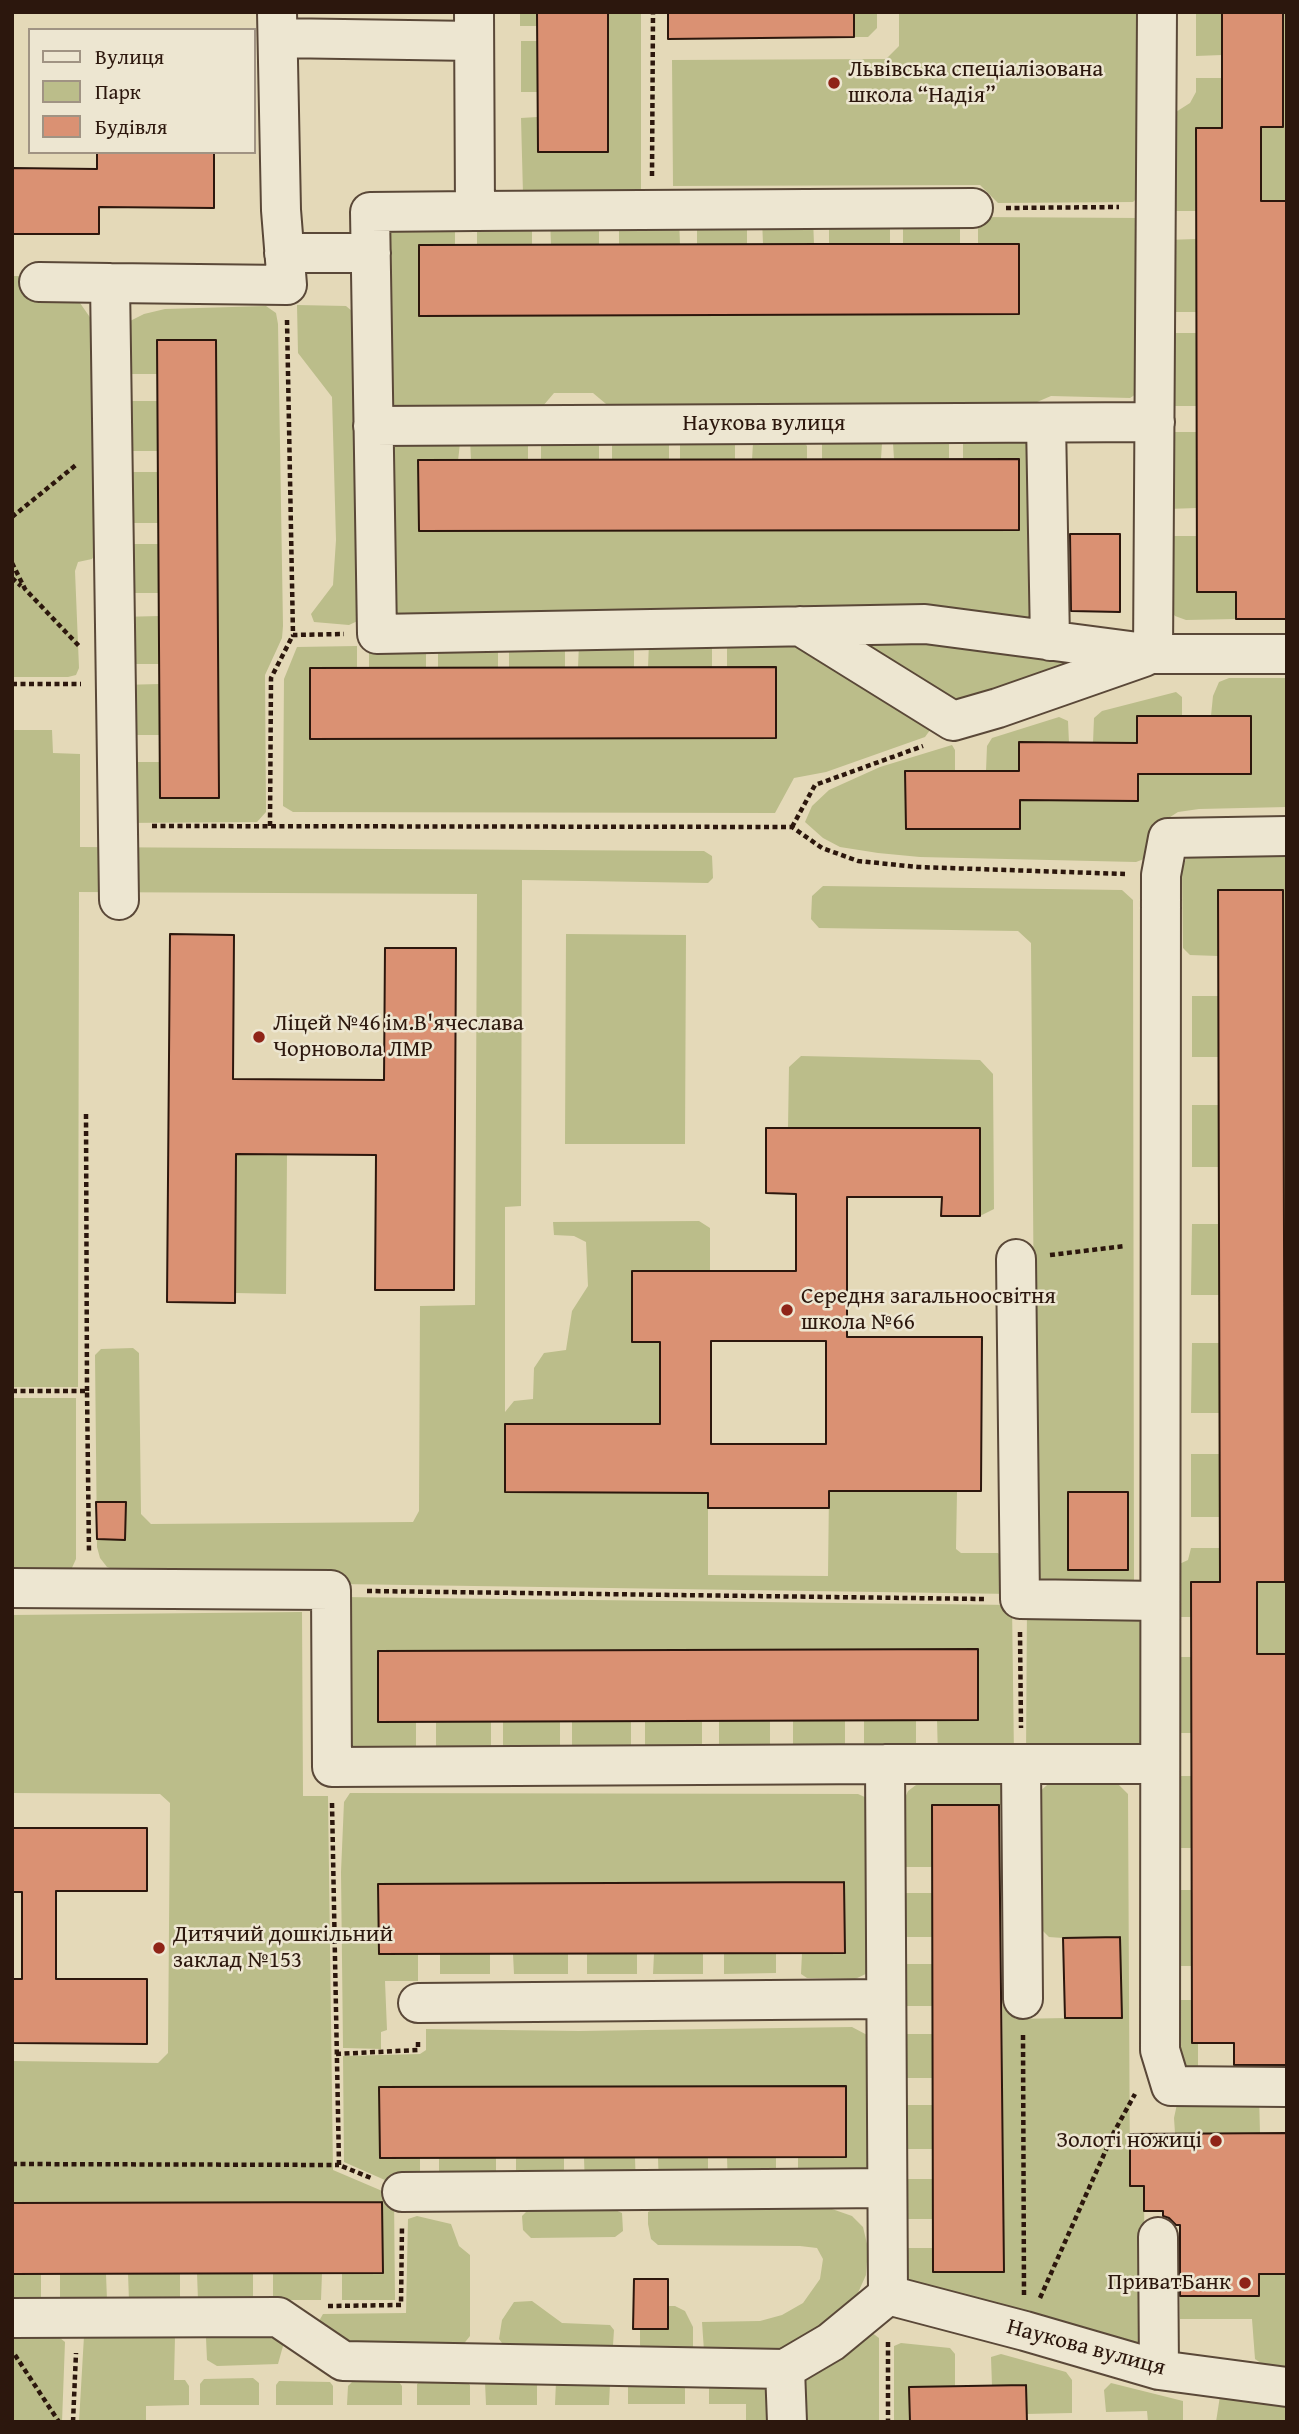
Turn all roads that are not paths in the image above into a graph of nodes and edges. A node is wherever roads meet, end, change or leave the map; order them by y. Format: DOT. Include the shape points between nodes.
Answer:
graph roads {
  1 [pos="1157,12"];
  2 [pos="277,25"];
  3 [pos="474,27"];
  4 [pos="973,208"];
  5 [pos="475,211"];
  6 [pos="371,253"];
  7 [pos="286,269"];
  8 [pos="39,282"];
  9 [pos="110,283"];
  10 [pos="1155,422"];
  11 [pos="1046,423"];
  12 [pos="373,426"];
  13 [pos="800,626"];
  14 [pos="1050,641"];
  15 [pos="1153,654"];
  16 [pos="1287,654"];
  17 [pos="1287,836"];
  18 [pos="119,900"];
  19 [pos="1016,1259"];
  20 [pos="12,1588"];
  21 [pos="1160,1601"];
  22 [pos="886,1764"];
  23 [pos="1021,1765"];
  24 [pos="1160,1765"];
  25 [pos="886,1999"];
  26 [pos="1023,1999"];
  27 [pos="418,2003"];
  28 [pos="1287,2087"];
  29 [pos="887,2188"];
  30 [pos="402,2192"];
  31 [pos="1158,2237"];
  32 [pos="888,2295"];
  33 [pos="12,2318"];
  34 [pos="785,2369"];
  35 [pos="1159,2370"];
  36 [pos="1287,2387"];
  37 [pos="787,2422"];
  1 -- 10 [label="lane"];
  2 -- 3 [label="lane"];
  2 -- 7 [label="lane"];
  3 -- 5 [label="lane"];
  4 -- 5 [label="lane"];
  5 -- 6 [label="lane" via="370,212"];
  6 -- 7 [label="lane"];
  6 -- 12 [label="lane"];
  7 -- 9 [label="lane"];
  8 -- 9 [label="lane"];
  9 -- 18 [label="lane"];
  10 -- 11 [label="lane, Наукова вулиця"];
  10 -- 15 [label="lane"];
  11 -- 12 [label="lane, Наукова вулиця"];
  11 -- 14 [label="lane"];
  12 -- 13 [label="lane" via="377,634"];
  13 -- 14 [label="lane" via="925,624"];
  13 -- 15 [label="lane" via="953,721"];
  14 -- 15 [label="lane"];
  15 -- 16 [label="lane"];
  17 -- 21 [label="lane" via="1168,838 1161,875"];
  19 -- 21 [label="lane" via="1020,1599"];
  20 -- 22 [label="lane" via="331,1590 332,1767"];
  21 -- 24 [label="lane"];
  22 -- 23 [label="lane"];
  22 -- 25 [label="lane"];
  23 -- 24 [label="lane"];
  23 -- 26 [label="lane"];
  24 -- 28 [label="lane" via="1160,2050 1171,2087"];
  25 -- 27 [label="lane"];
  25 -- 29 [label="lane"];
  29 -- 30 [label="lane"];
  29 -- 32 [label="lane"];
  31 -- 35 [label="lane"];
  32 -- 34 [label="lane" via="831,2342"];
  32 -- 35 [label="lane, Наукова вулиця"];
  33 -- 34 [label="lane" via="278,2317 343,2361"];
  34 -- 37 [label="lane"];
  35 -- 36 [label="lane, Наукова вулиця"];
}
